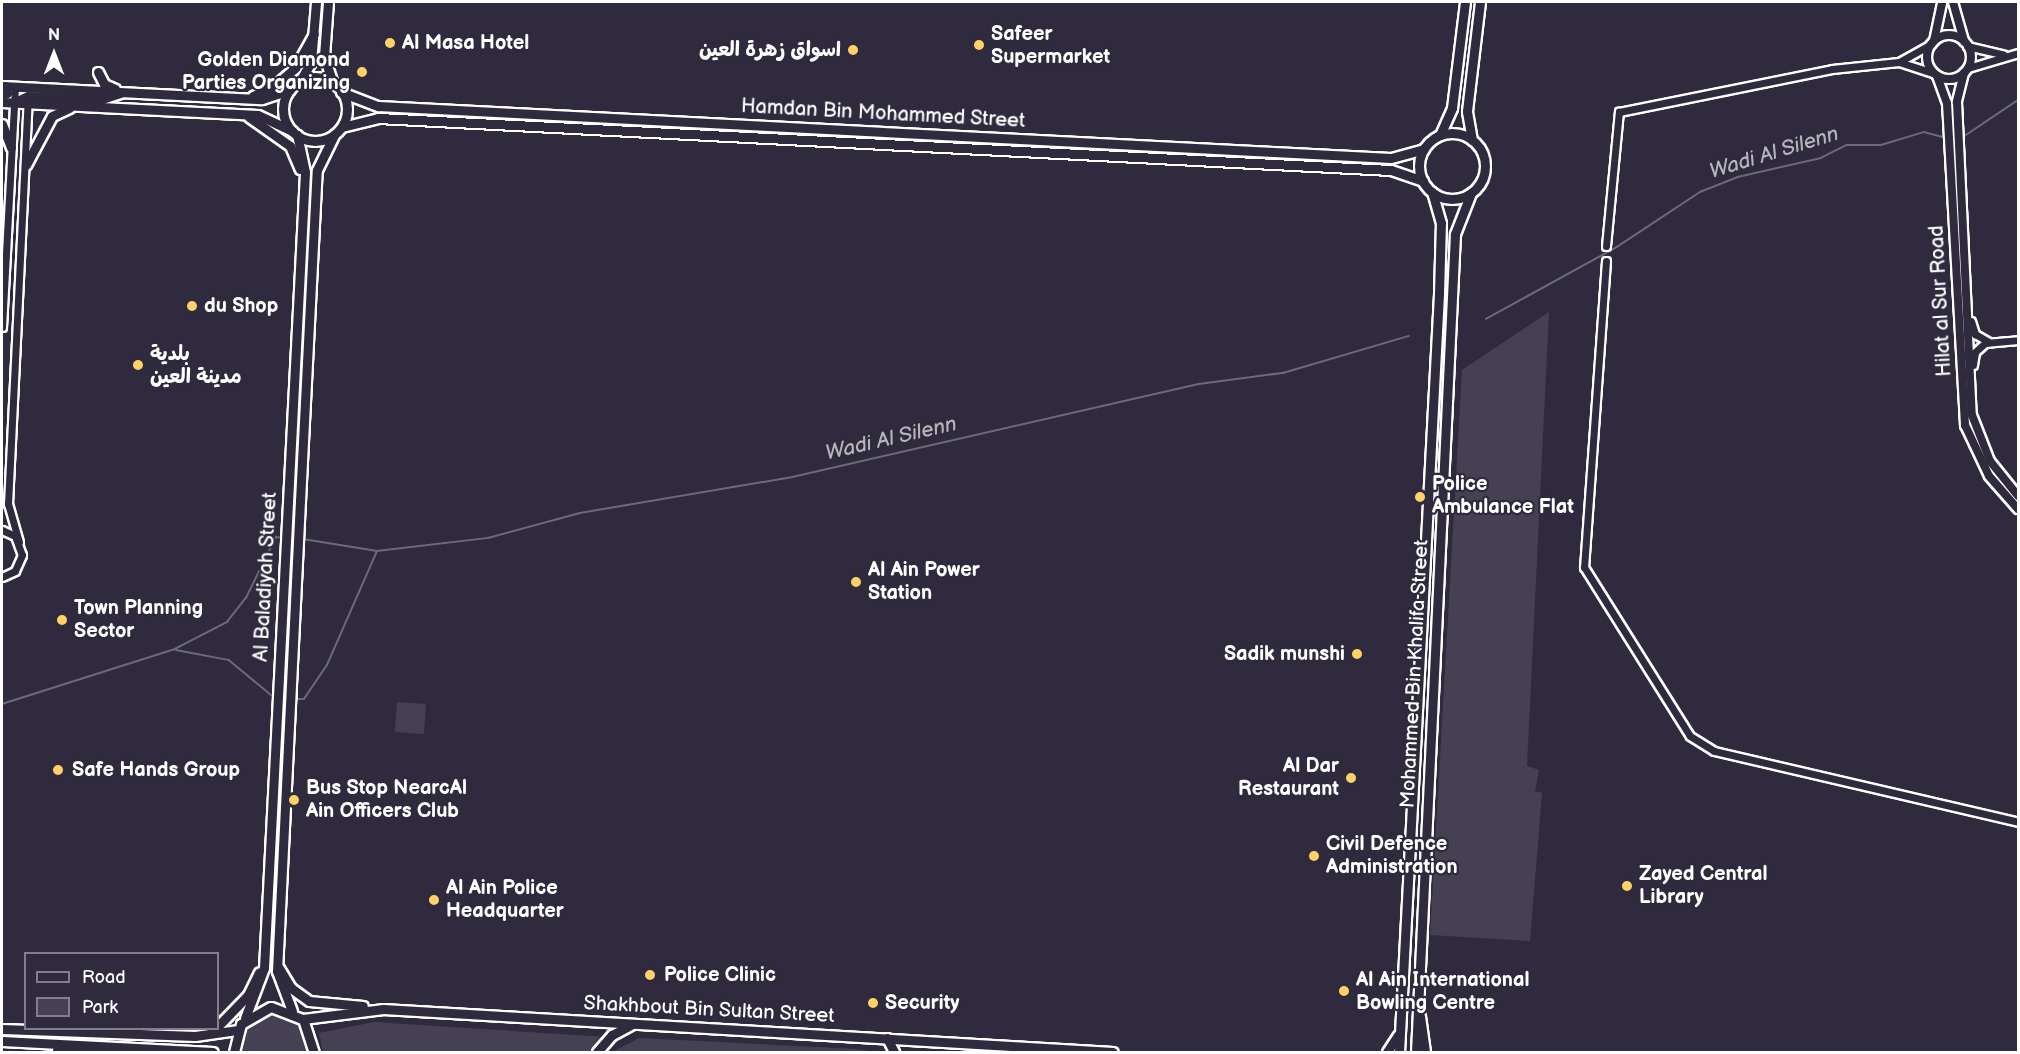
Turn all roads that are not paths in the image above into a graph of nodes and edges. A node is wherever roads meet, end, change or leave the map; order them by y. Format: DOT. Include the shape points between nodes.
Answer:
graph roads {
  1 [pos="316,2"];
  2 [pos="328,2"];
  3 [pos="1465,2"];
  4 [pos="1480,2"];
  5 [pos="1942,2"];
  6 [pos="1953,2"];
  7 [pos="314,34"];
  8 [pos="1933,42"];
  9 [pos="1966,44"];
  10 [pos="2019,53"];
  11 [pos="2003,54"];
  12 [pos="1899,62"];
  13 [pos="1966,71"];
  14 [pos="98,72"];
  15 [pos="1935,74"];
  16 [pos="300,81"];
  17 [pos="333,84"];
  18 [pos="6,88"];
  19 [pos="290,90"];
  20 [pos="123,92"];
  21 [pos="341,92"];
  22 [pos="28,96"];
  23 [pos="244,98"];
  24 [pos="2,102"];
  25 [pos="14,103"];
  26 [pos="90,106"];
  27 [pos="236,114"];
  28 [pos="2,124"];
  29 [pos="342,127"];
  30 [pos="294,133"];
  31 [pos="334,135"];
  32 [pos="1440,135"];
  33 [pos="1472,140"];
  34 [pos="11,147"];
  35 [pos="1424,148"];
  36 [pos="26,165"];
  37 [pos="1423,181"];
  38 [pos="1432,192"];
  39 [pos="1471,193"];
  40 [pos="303,197"];
  41 [pos="7,238"];
  42 [pos="1606,246"];
  43 [pos="1606,261"];
  44 [pos="19,281"];
  45 [pos="1967,300"];
  46 [pos="2,327"];
  47 [pos="2019,340"];
  48 [pos="1989,342"];
  49 [pos="1971,386"];
  50 [pos="2019,496"];
  51 [pos="2019,509"];
  52 [pos="2,530"];
  53 [pos="19,542"];
  54 [pos="2,577"];
  55 [pos="2019,822"];
  56 [pos="265,958"];
  57 [pos="277,964"];
  58 [pos="1416,1002"];
  59 [pos="383,1009"];
  60 [pos="292,1011"];
  61 [pos="246,1018"];
  62 [pos="303,1019"];
  63 [pos="1402,1021"];
  64 [pos="633,1023"];
  65 [pos="219,1025"];
  66 [pos="172,1030"];
  67 [pos="237,1030"];
  68 [pos="2,1031"];
  69 [pos="91,1032"];
  70 [pos="887,1038"];
  71 [pos="2,1041"];
  72 [pos="26,1042"];
  73 [pos="102,1053"];
  74 [pos="213,1053"];
  75 [pos="234,1053"];
  76 [pos="314,1053"];
  77 [pos="597,1053"];
  78 [pos="894,1053"];
  79 [pos="1113,1053"];
  80 [pos="1387,1053"];
  81 [pos="1399,1053"];
  82 [pos="1416,1053"];
  83 [pos="1425,1053"];
  1 -- 7 [label="main road"];
  2 -- 17 [label="main road" via="324,56"];
  3 -- 32 [label="main road" via="1452,108"];
  4 -- 33 [label="main road" via="1467,111"];
  5 -- 8 [label="main road"];
  6 -- 9 [label="main road"];
  7 -- 16 [label="main road" via="311,62"];
  7 -- 23 [label="main road" via="300,63 277,84"];
  8 -- 9 [label="main road" via="1946,36"];
  8 -- 12 [label="street"];
  8 -- 15 [label="main road" via="1927,60"];
  9 -- 11 [label="street"];
  9 -- 13 [label="main road"];
  10 -- 11 [label="street"];
  11 -- 13 [label="street"];
  12 -- 15 [label="street"];
  12 -- 42 [label="street" via="1765,80 1619,112"];
  13 -- 15 [label="main road" via="1952,79"];
  13 -- 45 [label="main road, Hilat al Sur Road" via="1959,130"];
  14 -- 20 [label="main road" via="104,84"];
  15 -- 51 [label="main road, Hilat al Sur Road" via="1947,103 1965,425 1989,476"];
  16 -- 17 [label="main road" via="321,78"];
  16 -- 19 [label="main road"];
  17 -- 21 [label="main road"];
  18 -- 22 [label="main road"];
  18 -- 25 [label="street"];
  19 -- 23 [label="main road" via="270,98"];
  19 -- 30 [label="main road" via="283,106"];
  20 -- 22 [label="main road"];
  20 -- 23 [label="main road"];
  21 -- 29 [label="main road" via="346,106"];
  21 -- 35 [label="main road, Hamdan Bin Mohammed Street" via="378,106 1391,158"];
  22 -- 25 [label="main road"];
  22 -- 26 [label="main road"];
  22 -- 36 [label="street"];
  24 -- 25 [label="main road"];
  25 -- 34 [label="street"];
  26 -- 27 [label="main road"];
  26 -- 36 [label="main road" via="64,109 52,116"];
  27 -- 30 [label="main road" via="266,116"];
  27 -- 40 [label="main road" via="267,125 290,146 298,159"];
  28 -- 34 [label="main road"];
  29 -- 31 [label="main road"];
  29 -- 37 [label="main road, Hamdan Bin Mohammed Street" via="378,118 1391,170"];
  30 -- 31 [label="main road" via="319,141"];
  30 -- 40 [label="main road, Al Baladiyah Street" via="304,158"];
  31 -- 57 [label="main road, Al Baladiyah Street" via="316,170"];
  32 -- 33 [label="main road" via="1453,133"];
  32 -- 35 [label="main road"];
  33 -- 39 [label="main road" via="1485,164 1480,183"];
  34 -- 41 [label="street"];
  35 -- 37 [label="main road" via="1419,168"];
  36 -- 44 [label="street"];
  37 -- 38 [label="main road"];
  38 -- 39 [label="main road" via="1451,199"];
  38 -- 63 [label="main road, Mohammed Bin Khalifa Street" via="1441,223 1439,293"];
  39 -- 58 [label="main road, Mohammed Bin Khalifa Street" via="1455,234"];
  40 -- 56 [label="main road, Al Baladiyah Street"];
  41 -- 44 [label="street" via="19,243"];
  41 -- 46 [label="street"];
  43 -- 55 [label="street" via="1584,567 1690,736 1714,751"];
  44 -- 53 [label="street" via="8,504"];
  45 -- 48 [label="street" via="1972,329"];
  45 -- 49 [label="main road, Hilat al Sur Road"];
  47 -- 48 [label="street"];
  48 -- 49 [label="street" via="1973,355"];
  49 -- 50 [label="main road, Hilat al Sur Road" via="1978,436"];
  52 -- 53 [label="street"];
  53 -- 54 [label="street" via="19,566"];
  56 -- 61 [label="main road, Al Baladiyah Street" via="261,986"];
  56 -- 65 [label="main road" via="248,995"];
  57 -- 59 [label="main road" via="291,988 309,1001"];
  57 -- 60 [label="main road, Al Baladiyah Street" via="280,991"];
  58 -- 82 [label="main road, Mohammed Bin Khalifa Street"];
  58 -- 83 [label="main road"];
  59 -- 62 [label="main road, Shakhbout Bin Sultan Street"];
  59 -- 64 [label="main road, Shakhbout Bin Sultan Street"];
  60 -- 61 [label="main road" via="271,1007"];
  60 -- 62 [label="main road"];
  61 -- 67 [label="main road, Al Baladiyah Street"];
  62 -- 76 [label="main road"];
  63 -- 80 [label="main road"];
  63 -- 81 [label="main road, Mohammed Bin Khalifa Street"];
  64 -- 70 [label="main road, Shakhbout Bin Sultan Street"];
  64 -- 77 [label="main road" via="612,1035"];
  66 -- 69 [label="main road"];
  67 -- 69 [label="main road" via="203,1036"];
  67 -- 75 [label="main road"];
  68 -- 69 [label="main road"];
  70 -- 78 [label="main road"];
  70 -- 79 [label="main road, Shakhbout Bin Sultan Street"];
  71 -- 72 [label="main road"];
  72 -- 73 [label="main road" via="38,1048"];
  72 -- 74 [label="main road"];
}
